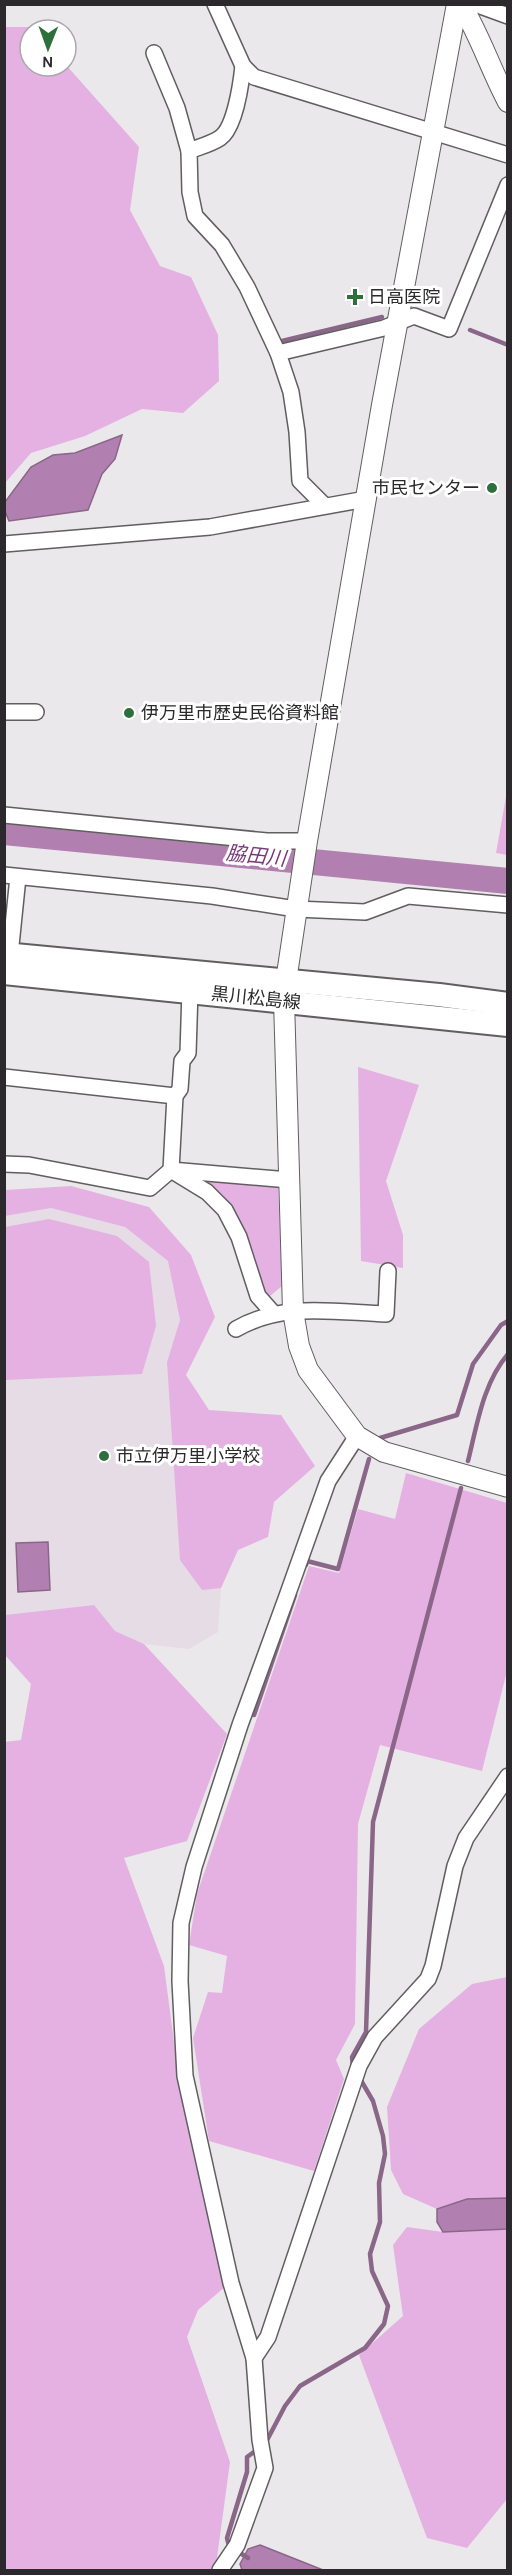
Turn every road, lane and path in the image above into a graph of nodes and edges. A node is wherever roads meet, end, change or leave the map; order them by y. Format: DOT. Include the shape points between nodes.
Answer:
graph roads {
  1 [pos="215,4"];
  2 [pos="457,4"];
  3 [pos="461,4"];
  4 [pos="475,4"];
  5 [pos="507,16"];
  6 [pos="154,53"];
  7 [pos="243,66"];
  8 [pos="507,102"];
  9 [pos="434,133"];
  10 [pos="189,151"];
  11 [pos="507,155"];
  12 [pos="507,185"];
  13 [pos="397,321"];
  14 [pos="278,353"];
  15 [pos="366,499"];
  16 [pos="324,505"];
  17 [pos="4,544"];
  18 [pos="4,712"];
  19 [pos="36,712"];
  20 [pos="4,815"];
  21 [pos="307,841"];
  22 [pos="11,876"];
  23 [pos="507,905"];
  24 [pos="296,909"];
  25 [pos="6,961"];
  26 [pos="285,990"];
  27 [pos="190,991"];
  28 [pos="507,1004"];
  29 [pos="507,1025"];
  30 [pos="4,1077"];
  31 [pos="175,1096"];
  32 [pos="4,1164"];
  33 [pos="171,1170"];
  34 [pos="289,1180"];
  35 [pos="388,1271"];
  36 [pos="293,1311"];
  37 [pos="273,1313"];
  38 [pos="236,1329"];
  39 [pos="357,1436"];
  40 [pos="507,1487"];
  41 [pos="507,1776"];
  42 [pos="254,2358"];
  43 [pos="220,2571"];
  1 -- 7 [label="street"];
  2 -- 9 [label="street"];
  3 -- 8 [label="street" via="478,32"];
  4 -- 5 [label="street"];
  6 -- 10 [label="street" via="177,108"];
  7 -- 9 [label="street" via="254,77"];
  7 -- 10 [label="street" via="230,125 221,138"];
  9 -- 11 [label="street"];
  9 -- 13 [label="street"];
  10 -- 14 [label="street" via="195,216 222,245"];
  12 -- 13 [label="street" via="449,328 414,316"];
  13 -- 14 [label="street" via="384,328"];
  13 -- 15 [label="street"];
  14 -- 16 [label="street" via="291,392 300,481"];
  15 -- 16 [label="street"];
  15 -- 21 [label="street"];
  16 -- 17 [label="street" via="210,527"];
  18 -- 19 [label="street"];
  20 -- 21 [label="street" via="267,842"];
  21 -- 24 [label="street"];
  22 -- 24 [label="street" via="212,896"];
  22 -- 25 [label="street"];
  23 -- 24 [label="street" via="408,896 365,912"];
  24 -- 26 [label="street"];
  25 -- 26 [label="main road, 黒川松島線"];
  25 -- 27 [label="main road, 黒川松島線"];
  26 -- 27 [label="main road, 黒川松島線"];
  26 -- 28 [label="main road, 黒川松島線"];
  26 -- 29 [label="main road, 黒川松島線"];
  26 -- 34 [label="street"];
  27 -- 31 [label="street" via="188,1053 182,1061 180,1089"];
  30 -- 31 [label="street"];
  31 -- 33 [label="street"];
  32 -- 33 [label="street" via="29,1165 150,1188"];
  33 -- 34 [label="street"];
  33 -- 37 [label="street" via="207,1192 225,1210 239,1236 258,1296"];
  34 -- 36 [label="street"];
  35 -- 36 [label="street" via="386,1314"];
  36 -- 37 [label="street"];
  36 -- 39 [label="street" via="308,1370"];
  37 -- 38 [label="street"];
  39 -- 40 [label="street" via="384,1452"];
  39 -- 42 [label="street" via="328,1481 286,1596 194,1867 181,1923 185,2076 231,2283"];
  41 -- 42 [label="street" via="466,1838 455,1866 428,1979 375,2037 356,2072 271,2328"];
  42 -- 43 [label="street" via="265,2468 234,2550"];
}
